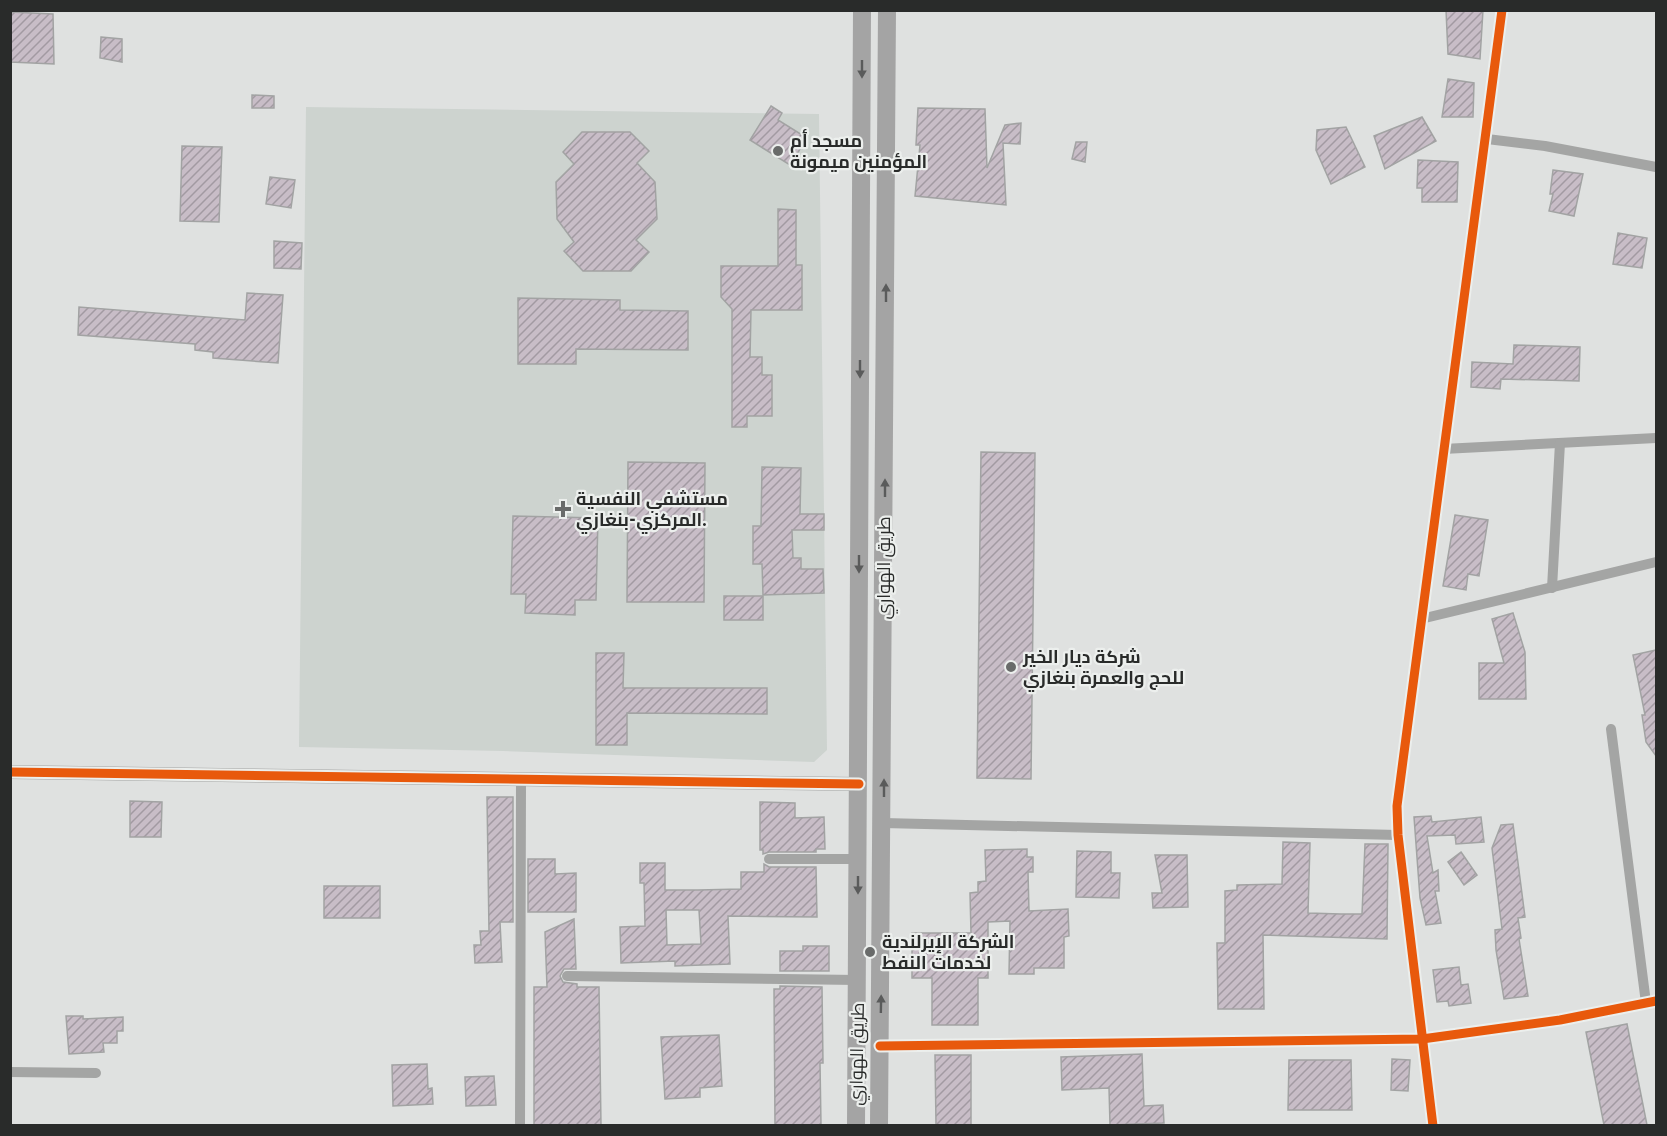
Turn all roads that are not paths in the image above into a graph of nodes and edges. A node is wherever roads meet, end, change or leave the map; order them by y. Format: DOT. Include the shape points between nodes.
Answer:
graph roads {
  1 [pos="862,10"];
  2 [pos="887,10"];
  3 [pos="1502,10"];
  4 [pos="1486,139"];
  5 [pos="1656,167"];
  6 [pos="1656,438"];
  7 [pos="1560,443"];
  8 [pos="1443,448"];
  9 [pos="1656,562"];
  10 [pos="1552,588"];
  11 [pos="1421,619"];
  12 [pos="1611,729"];
  13 [pos="10,772"];
  14 [pos="521,781"];
  15 [pos="859,784"];
  16 [pos="883,822"];
  17 [pos="1398,835"];
  18 [pos="769,859"];
  19 [pos="858,859"];
  20 [pos="567,976"];
  21 [pos="858,980"];
  22 [pos="1651,1002"];
  23 [pos="1422,1039"];
  24 [pos="880,1046"];
  25 [pos="10,1072"];
  26 [pos="96,1073"];
  27 [pos="520,1125"];
  28 [pos="856,1125"];
  29 [pos="879,1125"];
  30 [pos="1433,1125"];
  1 -- 15 [label="highway, طريق الهواري, one-way"];
  16 -- 2 [label="highway, طريق الهواري, one-way"];
  3 -- 4 [label="street"];
  4 -- 5 [label="street"];
  4 -- 8 [label="street"];
  6 -- 7 [label="street"];
  7 -- 8 [label="street"];
  7 -- 10 [label="street"];
  8 -- 11 [label="street"];
  9 -- 10 [label="street"];
  10 -- 11 [label="street"];
  11 -- 17 [label="street" via="1398,789"];
  12 -- 22 [label="street"];
  13 -- 14 [label="street"];
  14 -- 15 [label="street"];
  14 -- 27 [label="street"];
  15 -- 19 [label="highway, طريق الهواري"];
  16 -- 17 [label="street"];
  24 -- 16 [label="highway, طريق الهواري, one-way"];
  17 -- 23 [label="street"];
  18 -- 19 [label="street"];
  19 -- 21 [label="highway, طريق الهواري, one-way"];
  20 -- 21 [label="street"];
  21 -- 28 [label="highway, طريق الهواري"];
  22 -- 23 [label="street" via="1560,1020"];
  23 -- 24 [label="street"];
  23 -- 30 [label="street"];
  24 -- 29 [label="highway, طريق الهواري"];
  25 -- 26 [label="street"];
}
